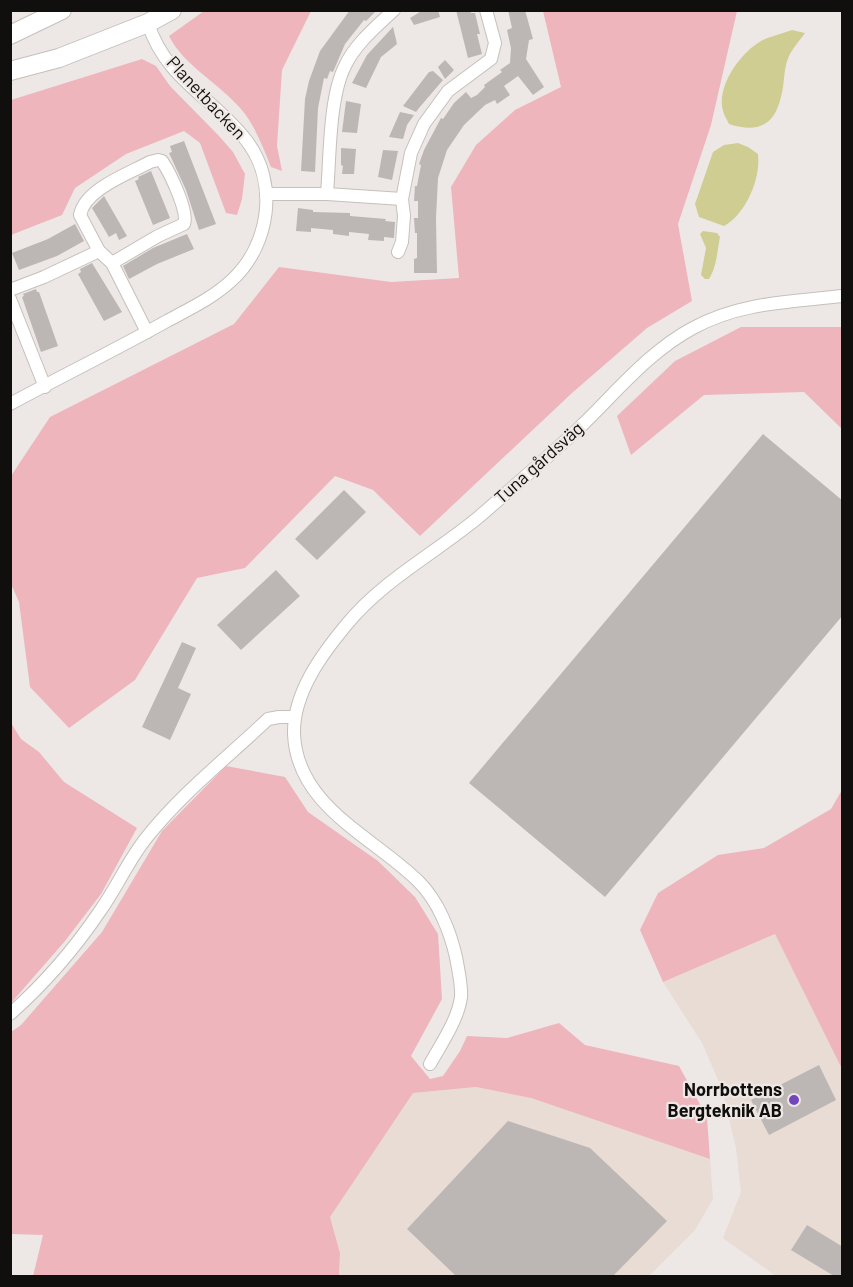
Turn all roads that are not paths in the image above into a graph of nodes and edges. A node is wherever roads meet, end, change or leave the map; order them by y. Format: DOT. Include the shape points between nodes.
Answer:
graph roads {
  1 [pos="35,10"];
  2 [pos="62,10"];
  3 [pos="171,10"];
  4 [pos="394,10"];
  5 [pos="486,10"];
  6 [pos="146,17"];
  7 [pos="10,21"];
  8 [pos="10,35"];
  9 [pos="10,70"];
  10 [pos="266,194"];
  11 [pos="327,194"];
  12 [pos="402,200"];
  13 [pos="99,251"];
  14 [pos="398,252"];
  15 [pos="112,263"];
  16 [pos="10,290"];
  17 [pos="843,296"];
  18 [pos="10,299"];
  19 [pos="147,332"];
  20 [pos="45,387"];
  21 [pos="10,404"];
  22 [pos="295,717"];
  23 [pos="10,1014"];
  24 [pos="430,1065"];
  1 -- 7 [label="main road"];
  2 -- 8 [label="main road"];
  3 -- 6 [label="main road"];
  4 -- 11 [label="street" via="363,40 345,65 333,116"];
  5 -- 12 [label="street" via="495,43 491,59 448,91 424,124 411,153"];
  6 -- 9 [label="main road" via="58,58"];
  6 -- 10 [label="street, Planetbacken" via="151,33 176,72 246,140 257,158"];
  10 -- 11 [label="street"];
  10 -- 19 [label="street, Planetbacken" via="265,223 244,267 220,290"];
  11 -- 12 [label="street"];
  12 -- 14 [label="street" via="404,216"];
  13 -- 15 [label="street"];
  13 -- 15 [label="street" via="80,215 86,199 150,162 162,161 183,207 184,224"];
  13 -- 16 [label="street"];
  15 -- 19 [label="street"];
  17 -- 22 [label="street, Tuna gårdsväg" via="746,307 726,313 687,331 654,354 508,491 357,612 317,664"];
  18 -- 20 [label="street"];
  19 -- 20 [label="street, Planetbacken"];
  20 -- 21 [label="street, Planetbacken"];
  22 -- 23 [label="street" via="268,719 201,780 146,839 65,956"];
  22 -- 24 [label="street, Tuna gårdsväg" via="298,758 311,788 321,801 420,883 445,923 455,952 461,997"];
}
